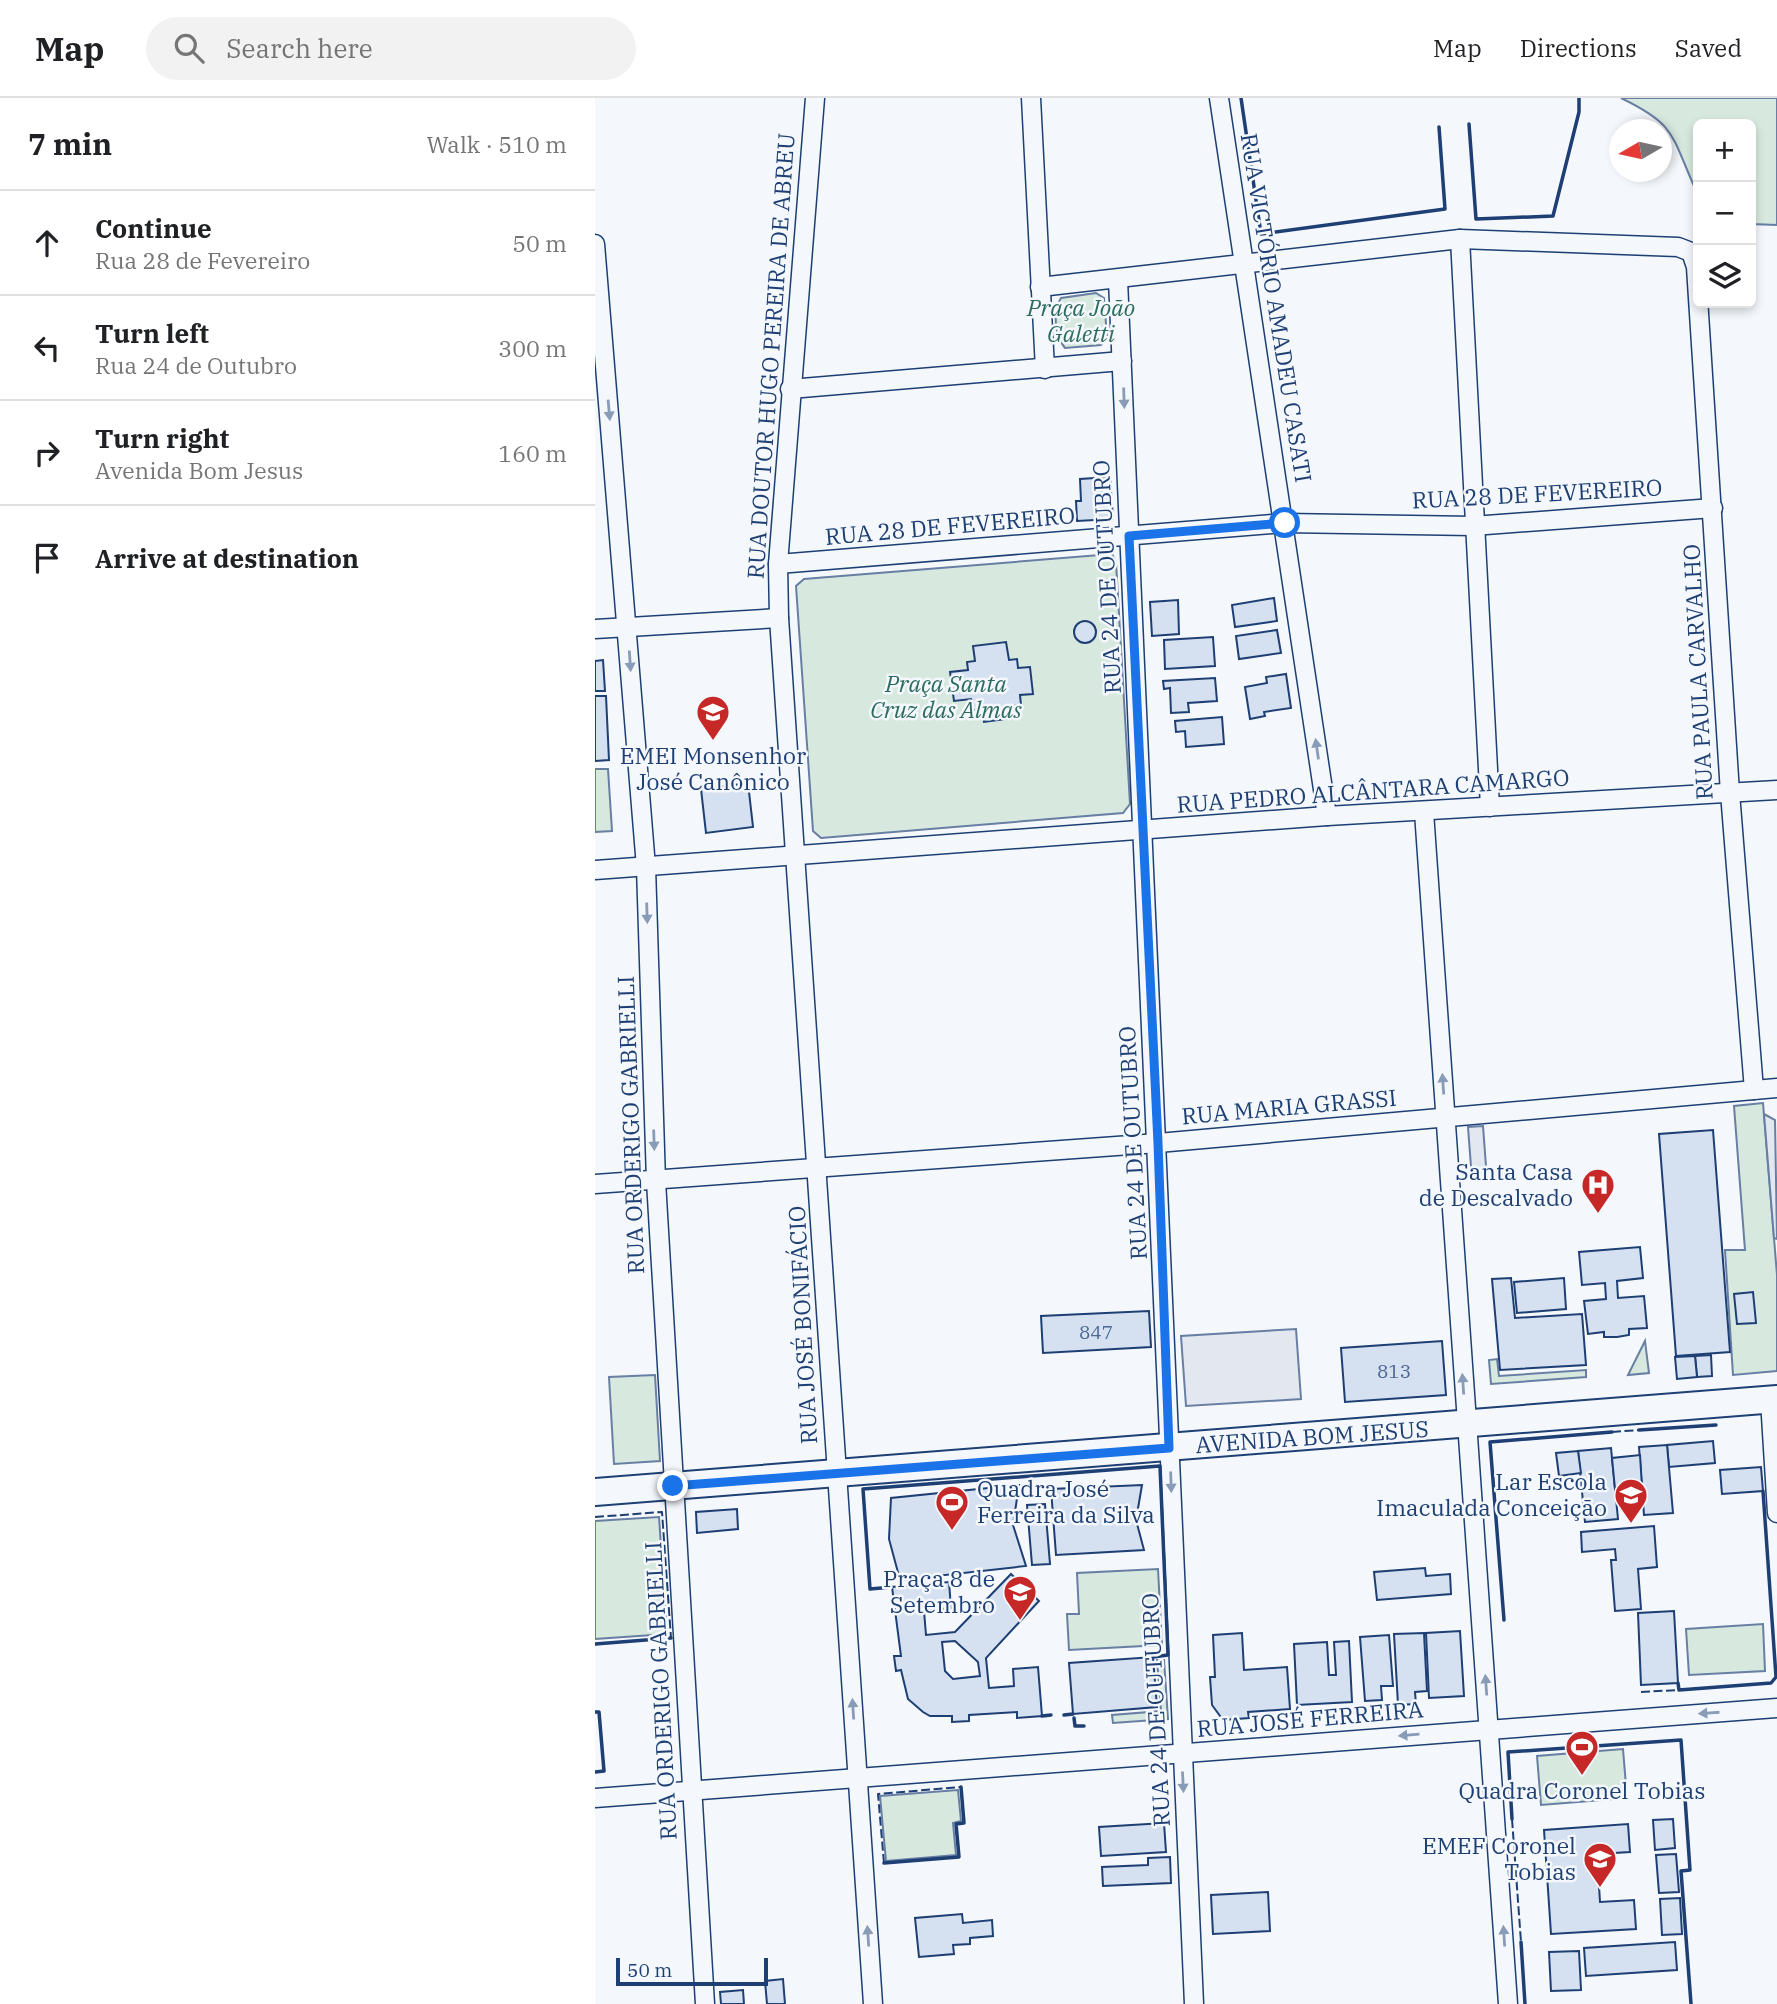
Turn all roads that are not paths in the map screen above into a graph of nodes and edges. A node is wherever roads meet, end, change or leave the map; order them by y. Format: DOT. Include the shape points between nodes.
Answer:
graph roads {
  1 [pos="815,98"];
  2 [pos="1031,98"];
  3 [pos="1219,98"];
  4 [pos="1460,239"];
  5 [pos="595,244"];
  6 [pos="1244,262"];
  7 [pos="1118,281"];
  8 [pos="1040,287"];
  9 [pos="1122,361"];
  10 [pos="1045,369"];
  11 [pos="790,389"];
  12 [pos="1713,509"];
  13 [pos="1285,523"];
  14 [pos="1473,526"];
  15 [pos="1129,536"];
  16 [pos="778,564"];
  17 [pos="779,618"];
  18 [pos="628,627"];
  19 [pos="595,629"];
  20 [pos="1777,790"];
  21 [pos="1730,793"];
  22 [pos="1490,807"];
  23 [pos="1423,812"];
  24 [pos="1327,816"];
  25 [pos="1143,830"];
  26 [pos="796,853"];
  27 [pos="646,867"];
  28 [pos="595,870"];
  29 [pos="1777,1088"];
  30 [pos="1754,1090"];
  31 [pos="1445,1117"];
  32 [pos="1158,1143"];
  33 [pos="819,1169"];
  34 [pos="656,1181"];
  35 [pos="595,1184"];
  36 [pos="1774,1400"];
  37 [pos="1465,1425"];
  38 [pos="1169,1448"];
  39 [pos="836,1472"];
  40 [pos="673,1486"];
  41 [pos="595,1492"];
  42 [pos="1777,1513"];
  43 [pos="1777,1708"];
  44 [pos="1489,1728"];
  45 [pos="1182,1754"];
  46 [pos="858,1779"];
  47 [pos="692,1791"];
  48 [pos="595,1798"];
  49 [pos="705,2004"];
  50 [pos="873,2004"];
  51 [pos="1194,2004"];
  52 [pos="1508,2004"];
  1 -- 11 [label="street, RUA DOUTOR HUGO PEREIRA DE ABREU"];
  2 -- 8 [label="street"];
  3 -- 6 [label="street, RUA VICTÓRIO AMADEU CASATI"];
  4 -- 6 [label="street"];
  4 -- 12 [label="street, RUA PAULA CARVALHO" via="1691,251 1696,267"];
  4 -- 14 [label="street"];
  5 -- 18 [label="street, RUA ORDERIGO GABRIELLI, one-way"];
  6 -- 7 [label="street"];
  6 -- 13 [label="street, RUA VICTÓRIO AMADEU CASATI"];
  7 -- 8 [label="street"];
  7 -- 9 [label="street, RUA 24 DE OUTUBRO"];
  8 -- 10 [label="street"];
  9 -- 10 [label="street"];
  9 -- 15 [label="street, RUA 24 DE OUTUBRO, one-way"];
  10 -- 11 [label="street"];
  11 -- 16 [label="street, RUA DOUTOR HUGO PEREIRA DE ABREU"];
  12 -- 14 [label="street, RUA 28 DE FEVEREIRO"];
  12 -- 21 [label="street, RUA PAULA CARVALHO"];
  13 -- 14 [label="street, RUA 28 DE FEVEREIRO"];
  13 -- 15 [label="street, RUA 28 DE FEVEREIRO"];
  24 -- 13 [label="street, RUA VICTÓRIO AMADEU CASATI, one-way"];
  14 -- 22 [label="street"];
  15 -- 16 [label="street, RUA 28 DE FEVEREIRO"];
  15 -- 25 [label="street, RUA 24 DE OUTUBRO"];
  16 -- 17 [label="street, RUA DOUTOR HUGO PEREIRA DE ABREU"];
  17 -- 18 [label="street"];
  17 -- 26 [label="street, RUA DOUTOR HUGO PEREIRA DE ABREU"];
  18 -- 19 [label="street"];
  18 -- 27 [label="street, RUA ORDERIGO GABRIELLI, one-way"];
  20 -- 21 [label="street, RUA PEDRO ALCÂNTARA CAMARGO"];
  21 -- 22 [label="street, RUA PEDRO ALCÂNTARA CAMARGO"];
  21 -- 30 [label="street, RUA PAULA CARVALHO"];
  22 -- 23 [label="street, RUA PEDRO ALCÂNTARA CAMARGO"];
  23 -- 24 [label="street, RUA PEDRO ALCÂNTARA CAMARGO"];
  31 -- 23 [label="street, one-way"];
  24 -- 25 [label="street, RUA PEDRO ALCÂNTARA CAMARGO"];
  25 -- 26 [label="street, RUA PEDRO ALCÂNTARA CAMARGO"];
  25 -- 32 [label="street, RUA 24 DE OUTUBRO"];
  26 -- 27 [label="street, RUA PEDRO ALCÂNTARA CAMARGO"];
  26 -- 33 [label="street, RUA JOSÉ BONIFÁCIO"];
  27 -- 28 [label="street, RUA PEDRO ALCÂNTARA CAMARGO"];
  27 -- 34 [label="street, RUA ORDERIGO GABRIELLI, one-way"];
  29 -- 30 [label="street, RUA MARIA GRASSI"];
  30 -- 31 [label="street, RUA MARIA GRASSI"];
  31 -- 32 [label="street, RUA MARIA GRASSI"];
  37 -- 31 [label="street, one-way"];
  32 -- 33 [label="street, RUA MARIA GRASSI"];
  32 -- 38 [label="street, RUA 24 DE OUTUBRO"];
  33 -- 34 [label="street, RUA MARIA GRASSI"];
  33 -- 39 [label="street, RUA JOSÉ BONIFÁCIO"];
  34 -- 35 [label="street, RUA MARIA GRASSI"];
  34 -- 40 [label="street, RUA ORDERIGO GABRIELLI"];
  36 -- 37 [label="street, AVENIDA BOM JESUS"];
  36 -- 42 [label="street"];
  37 -- 38 [label="street, AVENIDA BOM JESUS"];
  44 -- 37 [label="street, one-way"];
  38 -- 39 [label="street, AVENIDA BOM JESUS"];
  38 -- 45 [label="street, RUA 24 DE OUTUBRO, one-way"];
  39 -- 40 [label="street, AVENIDA BOM JESUS"];
  46 -- 39 [label="street, RUA JOSÉ BONIFÁCIO, one-way"];
  40 -- 41 [label="street, AVENIDA BOM JESUS"];
  40 -- 47 [label="street, RUA ORDERIGO GABRIELLI"];
  43 -- 44 [label="street, RUA JOSÉ FERREIRA, one-way"];
  44 -- 45 [label="street, RUA JOSÉ FERREIRA, one-way"];
  52 -- 44 [label="street, one-way"];
  45 -- 46 [label="street, RUA JOSÉ FERREIRA"];
  45 -- 51 [label="street, RUA 24 DE OUTUBRO, one-way"];
  46 -- 47 [label="street, RUA JOSÉ FERREIRA"];
  50 -- 46 [label="street, RUA JOSÉ BONIFÁCIO, one-way"];
  47 -- 48 [label="street, RUA JOSÉ FERREIRA"];
  47 -- 49 [label="street, RUA ORDERIGO GABRIELLI"];
}
